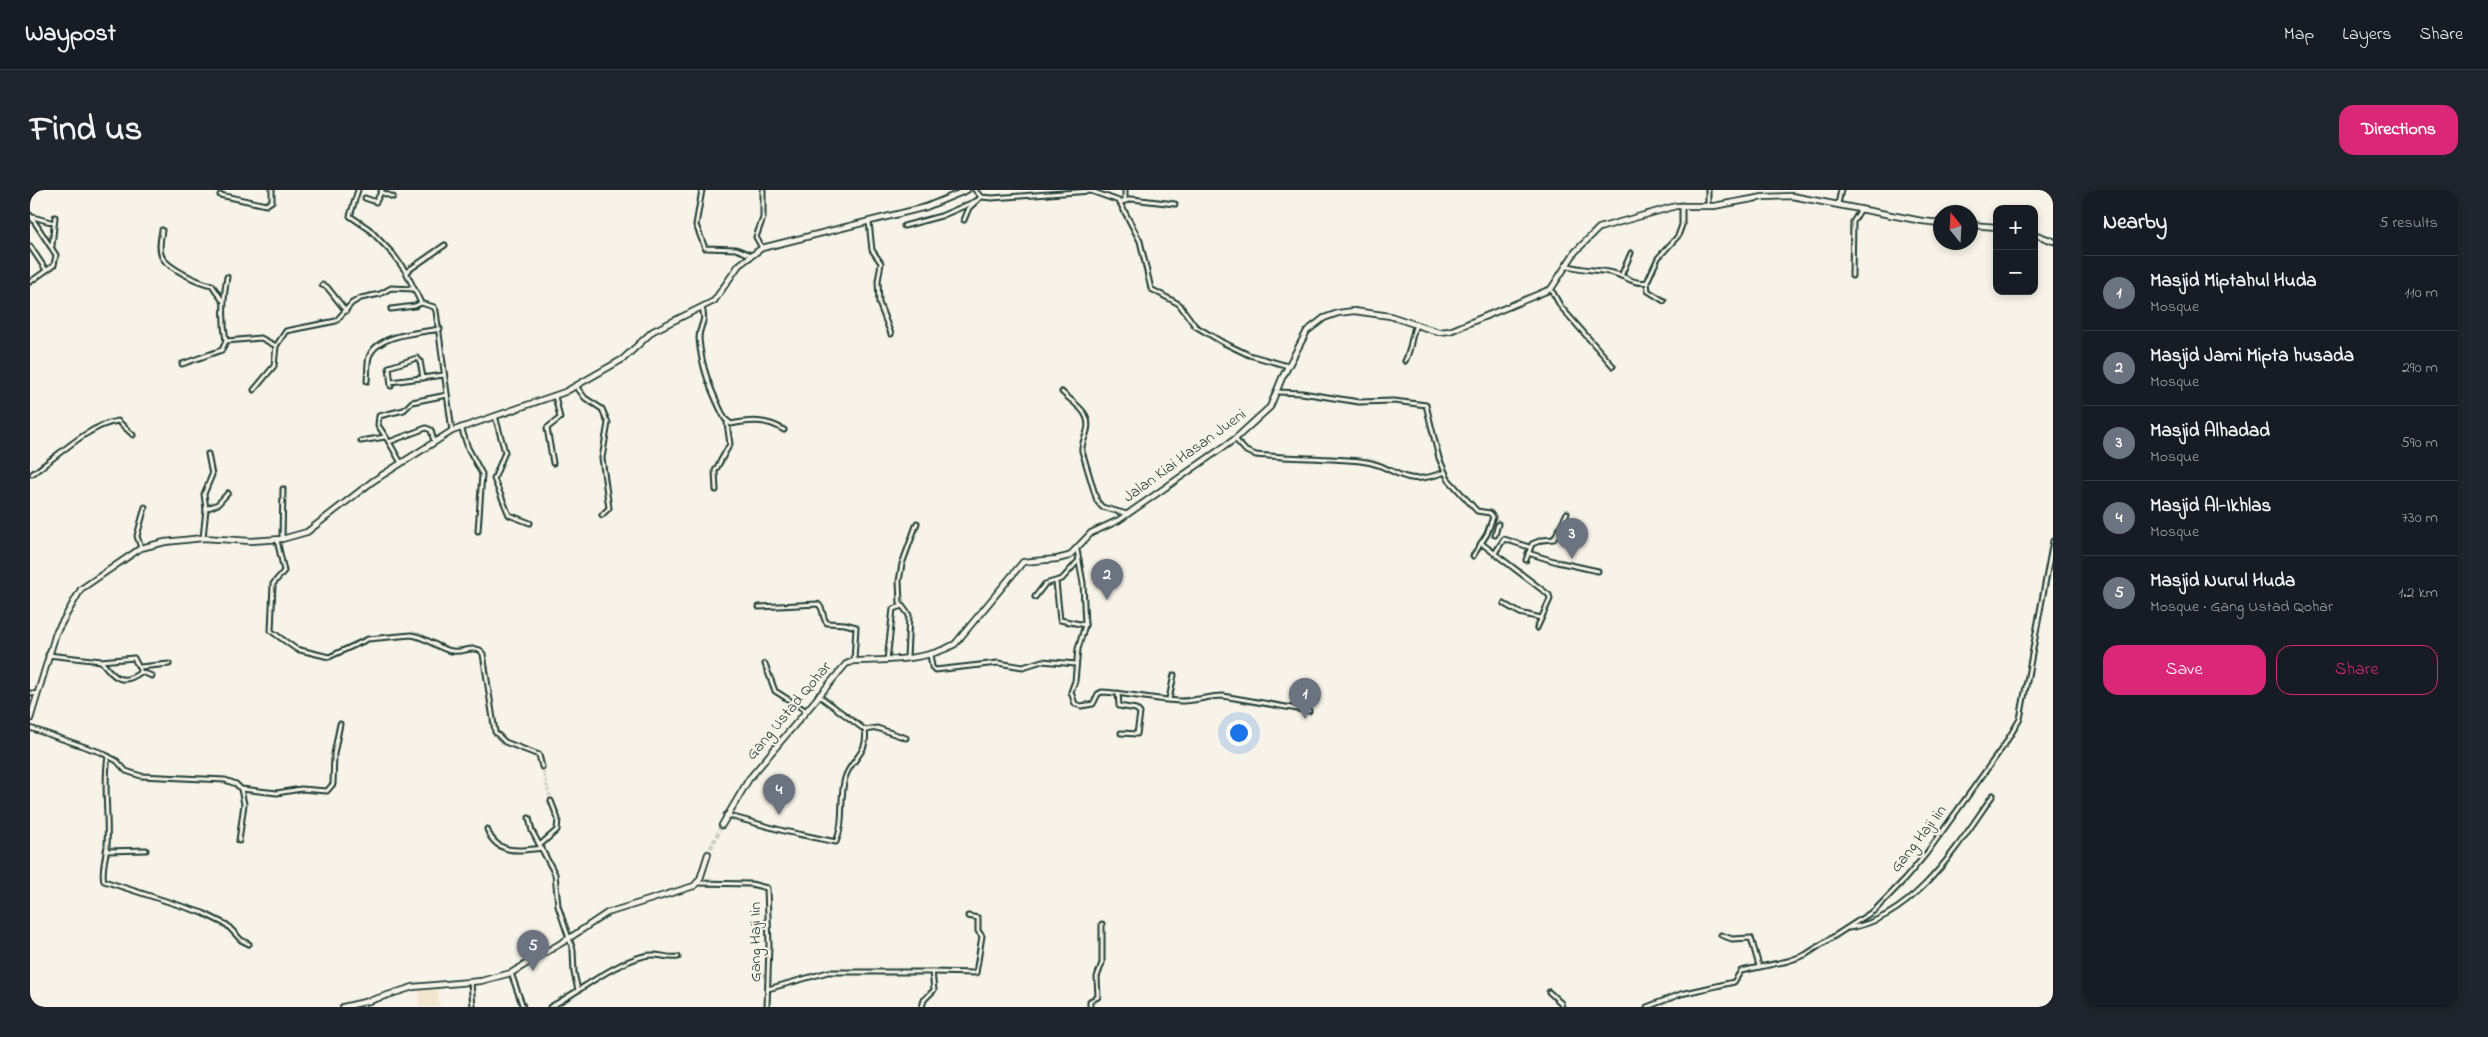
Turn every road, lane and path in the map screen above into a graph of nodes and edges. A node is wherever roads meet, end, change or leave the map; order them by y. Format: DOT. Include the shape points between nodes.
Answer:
graph roads {
  1 [pos="272,190"];
  2 [pos="358,190"];
  3 [pos="702,190"];
  4 [pos="763,190"];
  5 [pos="967,190"];
  6 [pos="975,190"];
  7 [pos="1125,190"];
  8 [pos="1708,190"];
  9 [pos="1841,190"];
  10 [pos="382,191"];
  11 [pos="220,195"];
  12 [pos="393,197"];
  13 [pos="366,198"];
  14 [pos="981,198"];
  15 [pos="976,201"];
  16 [pos="1123,201"];
  17 [pos="1175,204"];
  18 [pos="1838,204"];
  19 [pos="1682,205"];
  20 [pos="1708,206"];
  21 [pos="1861,208"];
  22 [pos="31,216"];
  23 [pos="55,217"];
  24 [pos="964,220"];
  25 [pos="869,222"];
  26 [pos="1933,222"];
  27 [pos="54,223"];
  28 [pos="904,226"];
  29 [pos="1978,226"];
  30 [pos="1993,227"];
  31 [pos="162,230"];
  32 [pos="2038,235"];
  33 [pos="2053,241"];
  34 [pos="445,245"];
  35 [pos="30,246"];
  36 [pos="52,246"];
  37 [pos="762,248"];
  38 [pos="1631,253"];
  39 [pos="751,255"];
  40 [pos="1566,265"];
  41 [pos="46,270"];
  42 [pos="406,272"];
  43 [pos="1621,276"];
  44 [pos="1852,276"];
  45 [pos="227,277"];
  46 [pos="31,279"];
  47 [pos="1647,282"];
  48 [pos="322,285"];
  49 [pos="415,289"];
  50 [pos="1551,289"];
  51 [pos="222,300"];
  52 [pos="1664,301"];
  53 [pos="421,302"];
  54 [pos="702,308"];
  55 [pos="391,309"];
  56 [pos="346,311"];
  57 [pos="1416,325"];
  58 [pos="440,329"];
  59 [pos="891,334"];
  60 [pos="226,341"];
  61 [pos="276,346"];
  62 [pos="1405,362"];
  63 [pos="182,364"];
  64 [pos="1288,366"];
  65 [pos="1612,366"];
  66 [pos="444,375"];
  67 [pos="423,378"];
  68 [pos="368,381"];
  69 [pos="576,386"];
  70 [pos="254,390"];
  71 [pos="1062,392"];
  72 [pos="1277,392"];
  73 [pos="447,395"];
  74 [pos="555,396"];
  75 [pos="495,416"];
  76 [pos="727,422"];
  77 [pos="784,430"];
  78 [pos="452,431"];
  79 [pos="463,431"];
  80 [pos="133,435"];
  81 [pos="384,436"];
  82 [pos="1235,439"];
  83 [pos="361,441"];
  84 [pos="389,442"];
  85 [pos="434,442"];
  86 [pos="208,454"];
  87 [pos="401,462"];
  88 [pos="553,463"];
  89 [pos="1445,472"];
  90 [pos="32,474"];
  91 [pos="283,489"];
  92 [pos="716,490"];
  93 [pos="228,494"];
  94 [pos="145,507"];
  95 [pos="206,509"];
  96 [pos="1567,513"];
  97 [pos="1127,514"];
  98 [pos="602,515"];
  99 [pos="1119,520"];
  100 [pos="1492,522"];
  101 [pos="917,523"];
  102 [pos="530,524"];
  103 [pos="478,531"];
  104 [pos="1495,535"];
  105 [pos="203,536"];
  106 [pos="280,539"];
  107 [pos="2053,541"];
  108 [pos="1482,543"];
  109 [pos="140,547"];
  110 [pos="1530,547"];
  111 [pos="1077,550"];
  112 [pos="1495,553"];
  113 [pos="1528,553"];
  114 [pos="1473,556"];
  115 [pos="1079,560"];
  116 [pos="1526,560"];
  117 [pos="1598,571"];
  118 [pos="1056,582"];
  119 [pos="1035,597"];
  120 [pos="1504,604"];
  121 [pos="902,606"];
  122 [pos="759,607"];
  123 [pos="1541,618"];
  124 [pos="1085,625"];
  125 [pos="1537,628"];
  126 [pos="48,654"];
  127 [pos="930,654"];
  128 [pos="908,658"];
  129 [pos="887,660"];
  130 [pos="101,661"];
  131 [pos="854,661"];
  132 [pos="169,664"];
  133 [pos="765,664"];
  134 [pos="1076,664"];
  135 [pos="140,667"];
  136 [pos="141,672"];
  137 [pos="1174,674"];
  138 [pos="152,676"];
  139 [pos="30,693"];
  140 [pos="1118,693"];
  141 [pos="37,694"];
  142 [pos="818,695"];
  143 [pos="1169,699"];
  144 [pos="806,710"];
  145 [pos="1309,711"];
  146 [pos="30,719"];
  147 [pos="340,724"];
  148 [pos="30,728"];
  149 [pos="865,730"];
  150 [pos="1121,733"];
  151 [pos="906,738"];
  152 [pos="108,756"];
  153 [pos="542,767"];
  154 [pos="241,789"];
  155 [pos="1993,795"];
  156 [pos="551,801"];
  157 [pos="726,814"];
  158 [pos="529,818"];
  159 [pos="722,825"];
  160 [pos="487,829"];
  161 [pos="239,841"];
  162 [pos="541,846"];
  163 [pos="146,850"];
  164 [pos="106,851"];
  165 [pos="708,854"];
  166 [pos="697,883"];
  167 [pos="968,916"];
  168 [pos="1102,924"];
  169 [pos="1846,929"];
  170 [pos="1721,935"];
  171 [pos="568,939"];
  172 [pos="249,944"];
  173 [pos="678,957"];
  174 [pos="1759,966"];
  175 [pos="932,972"];
  176 [pos="511,973"];
  177 [pos="472,982"];
  178 [pos="768,989"];
  179 [pos="578,990"];
  180 [pos="1549,992"];
  181 [pos="343,1007"];
  182 [pos="473,1007"];
  183 [pos="522,1007"];
  184 [pos="550,1007"];
  185 [pos="768,1007"];
  186 [pos="922,1007"];
  187 [pos="1090,1007"];
  188 [pos="1562,1007"];
  189 [pos="1647,1007"];
  1 -- 11 [label="street" via="272,201 266,205"];
  2 -- 42 [label="street" via="350,216 383,242"];
  3 -- 39 [label="street" via="696,226 705,248 736,249"];
  4 -- 37 [label="street" via="763,218 756,237"];
  5 -- 25 [label="street" via="936,204"];
  6 -- 14 [label="street"];
  7 -- 16 [label="street"];
  8 -- 20 [label="street"];
  9 -- 18 [label="street"];
  10 -- 12 [label="street"];
  10 -- 13 [label="street" via="376,202"];
  14 -- 15 [label="street"];
  14 -- 16 [label="street" via="1091,191"];
  15 -- 24 [label="street"];
  15 -- 28 [label="street" via="942,216"];
  16 -- 17 [label="street" via="1136,199"];
  16 -- 64 [label="street" via="1142,244 1151,289 1179,304 1195,326 1222,342 1249,355"];
  18 -- 20 [label="street" via="1781,196"];
  18 -- 21 [label="street"];
  19 -- 20 [label="street"];
  19 -- 40 [label="street" via="1599,228"];
  19 -- 47 [label="street" via="1678,236 1658,258"];
  21 -- 26 [label="street"];
  21 -- 44 [label="street" via="1854,222"];
  22 -- 27 [label="street"];
  22 -- 36 [label="street"];
  23 -- 27 [label="street"];
  25 -- 37 [label="street"];
  25 -- 59 [label="street" via="872,250 881,263 879,303"];
  27 -- 36 [label="street"];
  29 -- 30 [label="street"];
  31 -- 51 [label="street" via="162,256 170,266 198,282 212,285"];
  32 -- 33 [label="street"];
  34 -- 42 [label="street"];
  35 -- 41 [label="street"];
  36 -- 41 [label="street" via="56,262"];
  37 -- 39 [label="street"];
  38 -- 43 [label="street"];
  39 -- 54 [label="street" via="736,269 716,299"];
  40 -- 43 [label="street"];
  40 -- 50 [label="street"];
  41 -- 46 [label="street"];
  42 -- 49 [label="street"];
  43 -- 47 [label="street" via="1635,283"];
  45 -- 51 [label="street"];
  47 -- 52 [label="street" via="1649,292"];
  48 -- 56 [label="street"];
  49 -- 53 [label="street"];
  49 -- 56 [label="street" via="392,288 356,300"];
  50 -- 57 [label="street, Jalan Kiai Hasan Jueni" via="1450,331 1438,332"];
  50 -- 65 [label="street" via="1561,308"];
  51 -- 60 [label="street"];
  53 -- 55 [label="street" via="415,306"];
  53 -- 58 [label="street" via="436,309"];
  54 -- 69 [label="street" via="653,331 630,354"];
  54 -- 76 [label="street" via="705,319 700,334 702,364"];
  56 -- 61 [label="street" via="332,323 290,329"];
  57 -- 62 [label="street"];
  57 -- 64 [label="street, Jalan Kiai Hasan Jueni" via="1390,316 1354,311 1338,313 1311,326"];
  58 -- 66 [label="street"];
  58 -- 68 [label="street" via="393,338 377,347 369,358"];
  60 -- 61 [label="street" via="261,338"];
  60 -- 63 [label="street" via="222,350"];
  61 -- 70 [label="street" via="274,366"];
  64 -- 72 [label="street, Jalan Kiai Hasan Jueni"];
  66 -- 67 [label="street"];
  66 -- 73 [label="street"];
  67 -- 67 [label="street" via="391,384 389,369 391,365 416,358 420,361"];
  69 -- 74 [label="street"];
  69 -- 98 [label="street" via="602,409 608,423 602,458 609,508"];
  71 -- 97 [label="street" via="1082,409 1086,417 1087,431 1082,451 1097,501 1102,507"];
  72 -- 82 [label="street, Jalan Kiai Hasan Jueni" via="1270,407"];
  72 -- 89 [label="street" via="1359,402 1424,404 1428,408 1438,458"];
  73 -- 78 [label="street"];
  73 -- 81 [label="street" via="412,402 404,410 380,416 377,421"];
  74 -- 75 [label="street"];
  74 -- 88 [label="street" via="560,418 547,428"];
  75 -- 79 [label="street"];
  75 -- 102 [label="street" via="504,452 494,479 510,515"];
  76 -- 77 [label="street" via="768,422"];
  76 -- 92 [label="street" via="730,444 715,471"];
  78 -- 79 [label="street"];
  78 -- 85 [label="street"];
  79 -- 103 [label="street" via="482,474"];
  80 -- 90 [label="street" via="118,421 108,422 63,449"];
  81 -- 83 [label="street"];
  81 -- 84 [label="street"];
  82 -- 89 [label="street" via="1246,451 1256,455 1369,462 1413,479"];
  82 -- 97 [label="street, Jalan Kiai Hasan Jueni"];
  84 -- 85 [label="street" via="426,428 431,430"];
  84 -- 87 [label="street"];
  85 -- 87 [label="street"];
  86 -- 95 [label="street" via="212,476 204,494"];
  87 -- 106 [label="street" via="307,532"];
  89 -- 100 [label="street" via="1454,488 1476,511 1492,515"];
  91 -- 106 [label="street"];
  93 -- 95 [label="street" via="218,504"];
  94 -- 109 [label="street" via="137,539"];
  95 -- 105 [label="street"];
  96 -- 110 [label="street" via="1554,539 1542,540"];
  97 -- 99 [label="street, Jalan Kiai Hasan Jueni"];
  99 -- 111 [label="street, Gang Ustad Qohar" via="1091,533"];
  100 -- 104 [label="street" via="1499,524"];
  100 -- 108 [label="street"];
  101 -- 121 [label="street" via="900,574 898,588"];
  105 -- 106 [label="street" via="251,541"];
  105 -- 109 [label="street"];
  106 -- 153 [label="street" via="284,570 272,584 270,631 296,648 330,658 368,639 411,635 450,651 480,650 495,732 505,742 539,755"];
  107 -- 169 [label="street, Gang Haji Iin" via="2020,719 1905,880 1875,910"];
  108 -- 112 [label="street"];
  108 -- 114 [label="street"];
  109 -- 126 [label="street" via="80,589"];
  110 -- 112 [label="street" via="1504,538"];
  110 -- 113 [label="street"];
  111 -- 115 [label="street"];
  111 -- 127 [label="street, Gang Ustad Qohar" via="1064,558 1023,562 958,641"];
  112 -- 123 [label="street" via="1548,593 1550,599"];
  113 -- 116 [label="street"];
  113 -- 117 [label="street"];
  115 -- 118 [label="street"];
  115 -- 124 [label="street"];
  118 -- 119 [label="street" via="1044,585"];
  118 -- 124 [label="street" via="1060,620"];
  120 -- 123 [label="street"];
  121 -- 128 [label="street" via="910,615"];
  121 -- 129 [label="street" via="893,609"];
  122 -- 131 [label="street" via="818,604 823,608 827,623 856,627"];
  123 -- 125 [label="street"];
  124 -- 134 [label="street"];
  126 -- 130 [label="street"];
  126 -- 141 [label="street"];
  127 -- 128 [label="street, Gang Ustad Qohar"];
  127 -- 134 [label="street" via="935,670 998,663 1023,666 1042,661"];
  128 -- 129 [label="street, Gang Ustad Qohar"];
  129 -- 131 [label="street, Gang Ustad Qohar"];
  130 -- 135 [label="street" via="132,658"];
  130 -- 136 [label="street" via="113,675 123,680"];
  131 -- 142 [label="street, Gang Ustad Qohar" via="839,670"];
  132 -- 135 [label="street"];
  133 -- 144 [label="street" via="775,691"];
  134 -- 140 [label="street" via="1071,696 1075,704 1093,704 1100,692"];
  135 -- 136 [label="street"];
  136 -- 138 [label="street"];
  137 -- 143 [label="street"];
  139 -- 141 [label="street"];
  140 -- 143 [label="street"];
  140 -- 150 [label="street" via="1119,706 1136,709 1140,713 1137,734"];
  141 -- 146 [label="street"];
  142 -- 144 [label="street, Gang Ustad Qohar"];
  142 -- 149 [label="street"];
  143 -- 145 [label="street" via="1223,696"];
  144 -- 157 [label="street, Gang Ustad Qohar" via="749,779"];
  147 -- 154 [label="street" via="333,784 327,791"];
  148 -- 152 [label="street"];
  149 -- 151 [label="street" via="878,728"];
  149 -- 157 [label="street" via="864,750 845,776 842,823 836,842"];
  152 -- 154 [label="street" via="126,771 141,776 225,780"];
  152 -- 164 [label="street" via="105,772"];
  154 -- 161 [label="street" via="244,804"];
  155 -- 169 [label="street" via="1929,882 1896,908 1860,927"];
  156 -- 162 [label="street" via="558,819 557,830"];
  157 -- 159 [label="street, Gang Ustad Qohar"];
  158 -- 162 [label="street"];
  160 -- 162 [label="street" via="492,840 504,849 521,851"];
  162 -- 171 [label="street" via="556,878 558,906"];
  163 -- 164 [label="street"];
  164 -- 172 [label="street" via="103,876 106,882 203,913 227,925"];
  165 -- 166 [label="street"];
  166 -- 171 [label="street" via="607,913"];
  166 -- 178 [label="street, Gang Haji Iin" via="752,884 767,888"];
  167 -- 175 [label="street" via="978,918 978,931 982,936 976,973"];
  168 -- 187 [label="street" via="1098,997 1090,1001"];
  169 -- 174 [label="street, Gang Haji Iin" via="1796,959"];
  170 -- 174 [label="street" via="1730,939 1751,938"];
  171 -- 176 [label="street"];
  171 -- 179 [label="street" via="573,950"];
  173 -- 179 [label="street" via="641,956"];
  174 -- 189 [label="street, Gang Haji Iin" via="1739,971 1734,982 1681,994"];
  175 -- 178 [label="street" via="828,972"];
  175 -- 186 [label="street" via="934,990"];
  176 -- 177 [label="street"];
  176 -- 183 [label="street"];
  177 -- 181 [label="street" via="413,987"];
  177 -- 182 [label="street"];
  178 -- 185 [label="street, Gang Haji Iin"];
  179 -- 184 [label="street"];
  180 -- 188 [label="street"];
}
